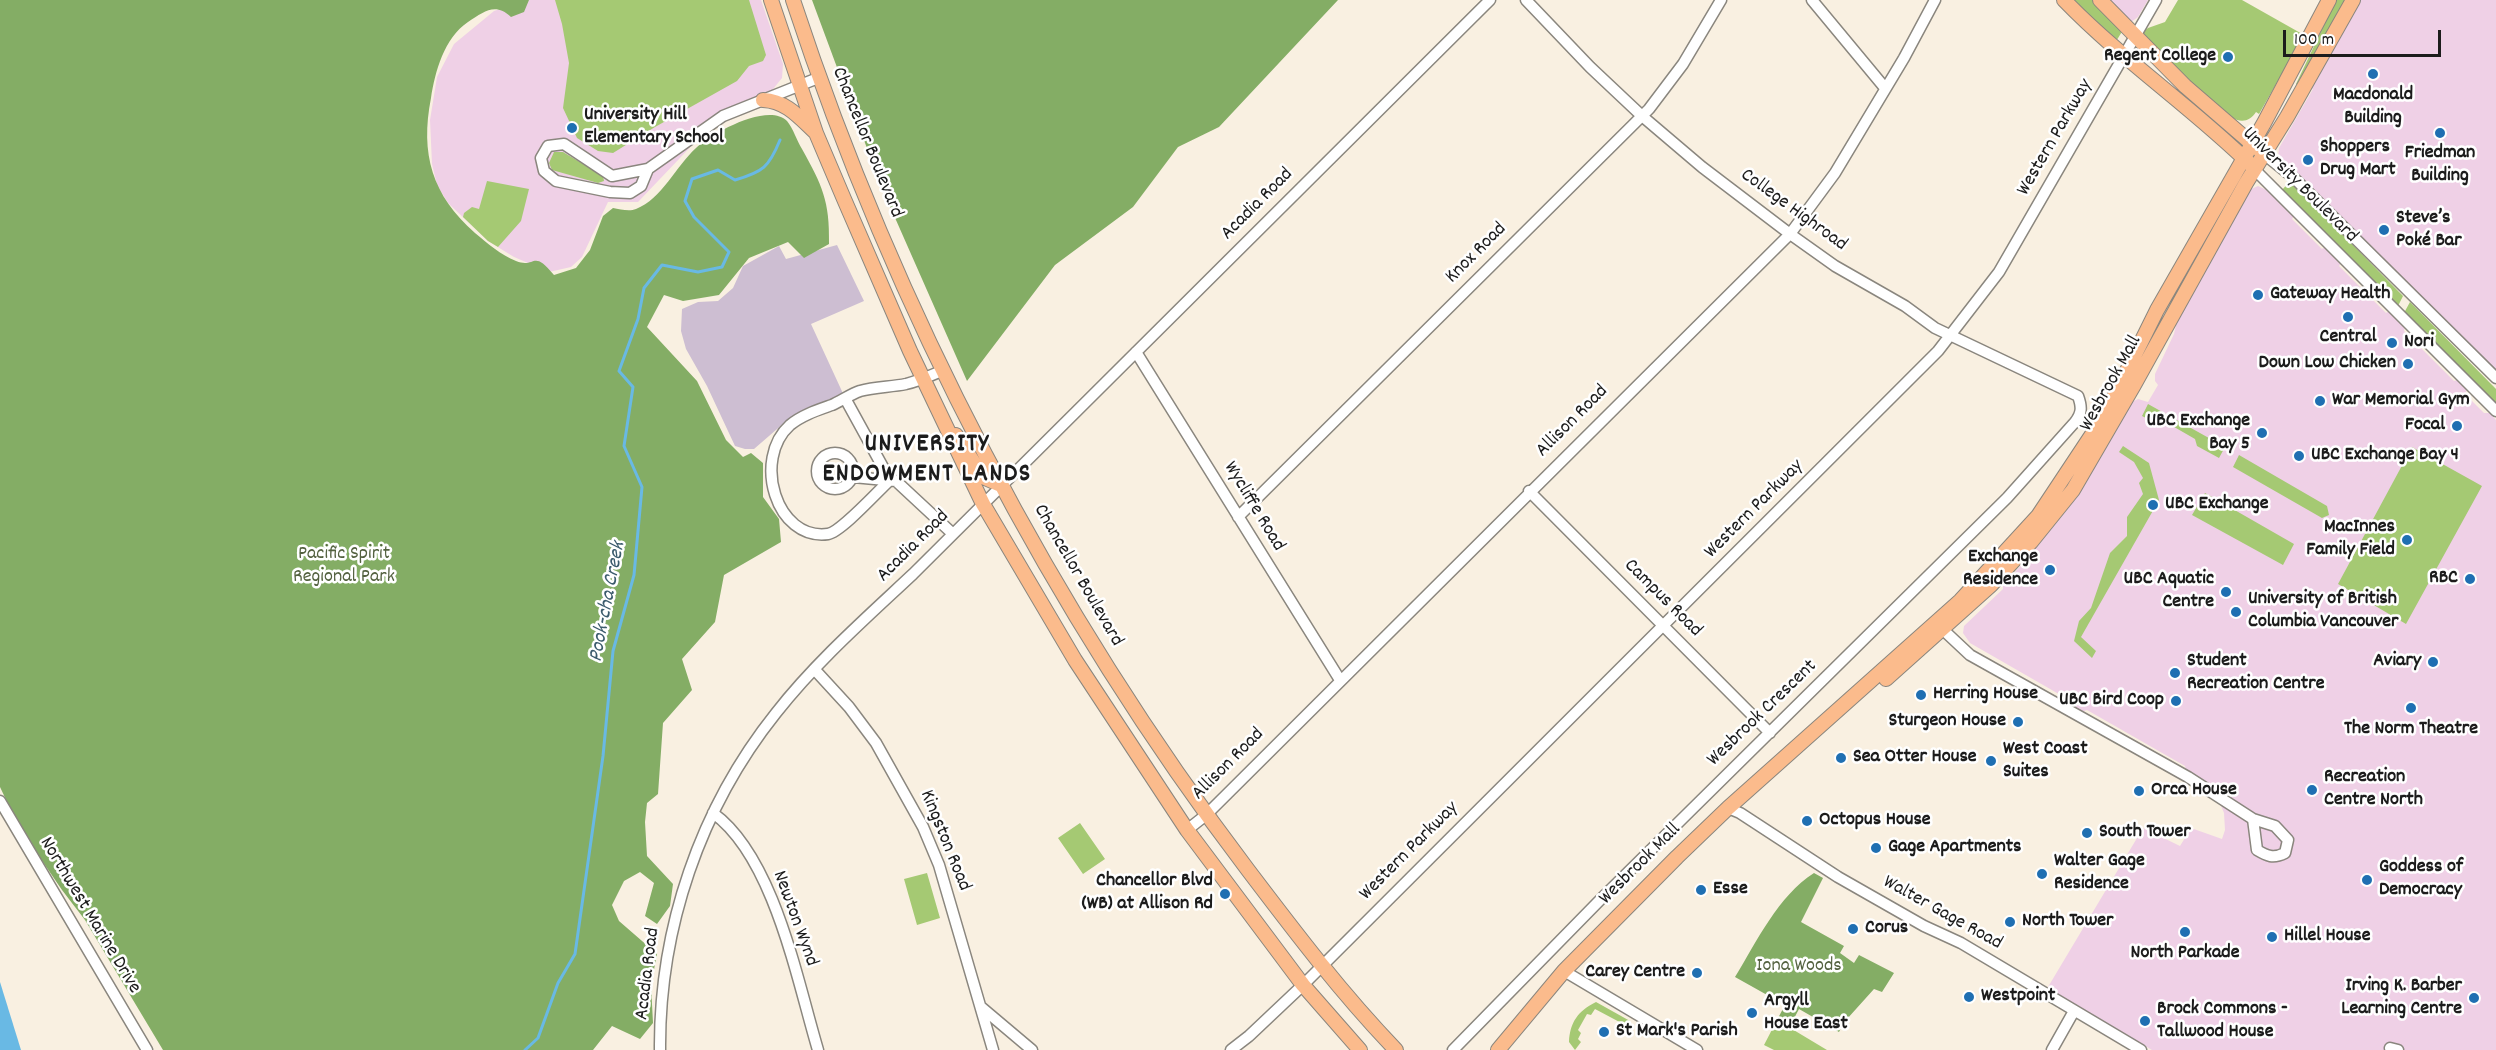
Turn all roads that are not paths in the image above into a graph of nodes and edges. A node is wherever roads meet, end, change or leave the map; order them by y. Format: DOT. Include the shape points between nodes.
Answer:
graph roads {
  1 [pos="771,0"];
  2 [pos="793,0"];
  3 [pos="1490,0"];
  4 [pos="1526,0"];
  5 [pos="1721,0"];
  6 [pos="1812,0"];
  7 [pos="1935,0"];
  8 [pos="2064,0"];
  9 [pos="2100,0"];
  10 [pos="2156,0"];
  11 [pos="2330,0"];
  12 [pos="2353,0"];
  13 [pos="2135,35"];
  14 [pos="2123,55"];
  15 [pos="818,78"];
  16 [pos="799,86"];
  17 [pos="1884,88"];
  18 [pos="763,100"];
  19 [pos="1642,116"];
  20 [pos="816,133"];
  21 [pos="2252,144"];
  22 [pos="2264,154"];
  23 [pos="2249,164"];
  24 [pos="648,169"];
  25 [pos="612,176"];
  26 [pos="610,192"];
  27 [pos="1790,234"];
  28 [pos="1951,336"];
  29 [pos="1136,352"];
  30 [pos="944,370"];
  31 [pos="922,378"];
  32 [pos="2496,378"];
  33 [pos="2078,396"];
  34 [pos="846,400"];
  35 [pos="938,411"];
  36 [pos="2496,411"];
  37 [pos="853,477"];
  38 [pos="890,480"];
  39 [pos="1001,485"];
  40 [pos="1529,491"];
  41 [pos="983,504"];
  42 [pos="1238,516"];
  43 [pos="953,534"];
  44 [pos="1664,625"];
  45 [pos="1939,626"];
  46 [pos="815,670"];
  47 [pos="1340,681"];
  48 [pos="1770,733"];
  49 [pos="0,801"];
  50 [pos="1728,808"];
  51 [pos="713,813"];
  52 [pos="1206,815"];
  53 [pos="2253,819"];
  54 [pos="1187,830"];
  55 [pos="1322,966"];
  56 [pos="1564,971"];
  57 [pos="1303,985"];
  58 [pos="981,1006"];
  59 [pos="2074,1011"];
  60 [pos="147,1050"];
  61 [pos="660,1050"];
  62 [pos="818,1050"];
  63 [pos="993,1050"];
  64 [pos="1032,1050"];
  65 [pos="1231,1050"];
  66 [pos="1360,1050"];
  67 [pos="1396,1050"];
  68 [pos="1454,1050"];
  69 [pos="1498,1050"];
  70 [pos="1697,1050"];
  71 [pos="2052,1050"];
  72 [pos="2141,1050"];
  1 -- 16 [label="main road, Chancellor Boulevard"];
  2 -- 15 [label="main road, Chancellor Boulevard"];
  3 -- 29 [label="street, Acadia Road"];
  4 -- 19 [label="street, College Highroad"];
  5 -- 19 [label="street, Knox Road" via="1683,64"];
  6 -- 17 [label="street"];
  7 -- 17 [label="street, Allison Road"];
  8 -- 14 [label="main road, University Boulevard"];
  9 -- 13 [label="main road, University Boulevard"];
  10 -- 13 [label="street, Western Parkway"];
  11 -- 21 [label="main road, Wesbrook Mall"];
  12 -- 22 [label="main road, Wesbrook Mall"];
  13 -- 14 [label="street, Western Parkway"];
  13 -- 21 [label="main road, University Boulevard" via="2185,86"];
  14 -- 23 [label="main road, University Boulevard"];
  14 -- 28 [label="street, Western Parkway" via="1999,272"];
  15 -- 16 [label="street"];
  15 -- 30 [label="main road, Chancellor Boulevard" via="892,260"];
  16 -- 18 [label="street"];
  16 -- 20 [label="main road, Chancellor Boulevard"];
  17 -- 27 [label="street, Allison Road" via="1835,173"];
  18 -- 20 [label="main road" via="786,106"];
  18 -- 24 [label="street" via="723,116"];
  19 -- 27 [label="street, College Highroad"];
  19 -- 42 [label="street, Knox Road"];
  20 -- 31 [label="main road, Chancellor Boulevard"];
  21 -- 22 [label="main road, University Boulevard"];
  21 -- 23 [label="main road, Wesbrook Mall"];
  22 -- 23 [label="main road, Wesbrook Mall"];
  22 -- 32 [label="street, University Boulevard" via="2295,179"];
  23 -- 36 [label="street, University Boulevard"];
  23 -- 45 [label="main road, Wesbrook Mall" via="2073,490 1990,585"];
  24 -- 25 [label="street"];
  24 -- 26 [label="street" via="641,186 630,193"];
  25 -- 26 [label="street"];
  25 -- 26 [label="street" via="564,144 548,146 541,158 544,171 556,181"];
  27 -- 28 [label="street, College Highroad"];
  27 -- 40 [label="street, Allison Road"];
  28 -- 33 [label="street, College Highroad"];
  28 -- 44 [label="street, Western Parkway" via="1914,378"];
  29 -- 39 [label="street, Acadia Road"];
  29 -- 42 [label="street, Wycliffe Road"];
  30 -- 31 [label="street"];
  30 -- 39 [label="main road, Chancellor Boulevard"];
  31 -- 34 [label="street" via="859,392"];
  31 -- 35 [label="main road, Chancellor Boulevard"];
  33 -- 48 [label="street, Wesbrook Crescent" via="2080,415 2050,452"];
  34 -- 38 [label="street"];
  34 -- 38 [label="street" via="807,414 790,425 775,446 770,470 774,495 788,518 806,531 828,534 840,528"];
  35 -- 39 [label="main road" via="983,477"];
  35 -- 41 [label="main road, Chancellor Boulevard"];
  37 -- 38 [label="street"];
  38 -- 43 [label="street"];
  39 -- 41 [label="street, Acadia Road"];
  39 -- 52 [label="main road, Chancellor Boulevard" via="1132,706"];
  40 -- 44 [label="street, Campus Road"];
  40 -- 47 [label="street, Allison Road"];
  41 -- 43 [label="street, Acadia Road"];
  41 -- 54 [label="main road, Chancellor Boulevard" via="1075,660"];
  42 -- 47 [label="street, Wycliffe Road"];
  43 -- 46 [label="street, Acadia Road"];
  44 -- 48 [label="street, Campus Road"];
  44 -- 55 [label="street, Western Parkway"];
  45 -- 50 [label="main road, Wesbrook Mall" via="1857,703 1826,721"];
  45 -- 53 [label="street" via="1970,656 2188,777"];
  46 -- 51 [label="street, Acadia Road" via="763,730"];
  46 -- 58 [label="street, Kingston Road" via="876,743 923,827 939,865"];
  47 -- 52 [label="street, Allison Road"];
  48 -- 68 [label="street, Wesbrook Crescent"];
  49 -- 60 [label="street, Northwest Marine Drive"];
  50 -- 56 [label="main road, Wesbrook Mall"];
  50 -- 59 [label="street, Walter Gage Road" via="1838,877 1961,943"];
  51 -- 61 [label="street, Acadia Road" via="674,923 662,997"];
  51 -- 62 [label="street, Newton Wynd" via="737,837 768,891"];
  52 -- 54 [label="street, Allison Road"];
  52 -- 55 [label="main road, Chancellor Boulevard"];
  54 -- 57 [label="main road, Chancellor Boulevard"];
  55 -- 57 [label="street, Western Parkway"];
  55 -- 67 [label="main road, Chancellor Boulevard"];
  56 -- 69 [label="main road, Wesbrook Mall"];
  56 -- 70 [label="street"];
  57 -- 65 [label="street, Western Parkway"];
  57 -- 66 [label="main road, Chancellor Boulevard"];
  58 -- 63 [label="street, Kingston Road"];
  58 -- 64 [label="street"];
  59 -- 71 [label="street"];
  59 -- 72 [label="street, Walter Gage Road"];
}
